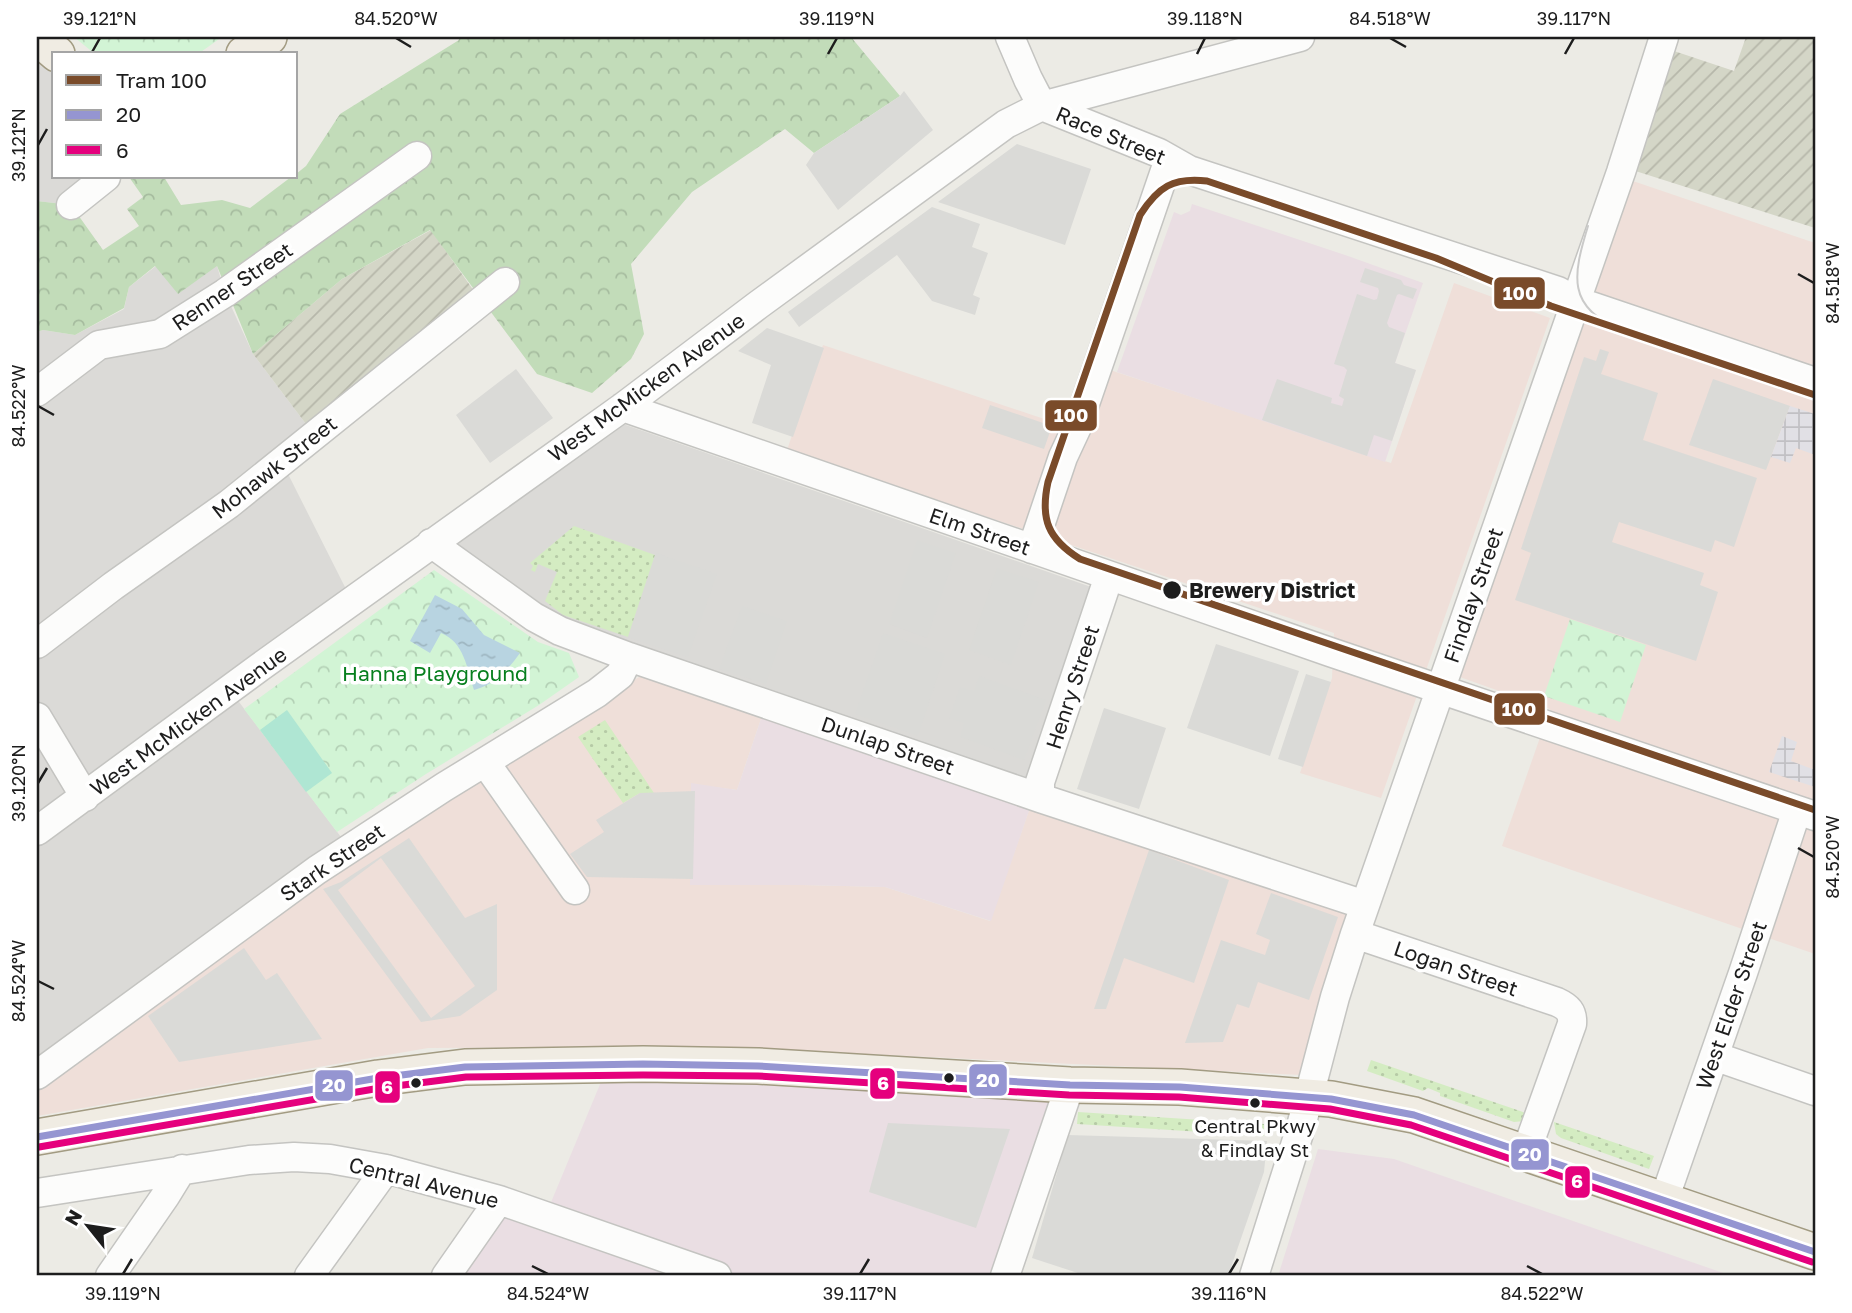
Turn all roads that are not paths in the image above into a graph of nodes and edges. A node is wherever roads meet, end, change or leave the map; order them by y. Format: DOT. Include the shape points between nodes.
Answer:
graph roads {
  1 [pos="37,37"];
  2 [pos="269,37"];
  3 [pos="1010,37"];
  4 [pos="1300,37"];
  5 [pos="1664,37"];
  6 [pos="55,52"];
  7 [pos="247,52"];
  8 [pos="1042,106"];
  9 [pos="417,156"];
  10 [pos="1169,159"];
  11 [pos="105,178"];
  12 [pos="71,205"];
  13 [pos="505,282"];
  14 [pos="1576,301"];
  15 [pos="1815,382"];
  16 [pos="37,392"];
  17 [pos="623,407"];
  18 [pos="431,543"];
  19 [pos="1032,549"];
  20 [pos="1109,576"];
  21 [pos="37,644"];
  22 [pos="629,657"];
  23 [pos="1440,690"];
  24 [pos="37,717"];
  25 [pos="485,762"];
  26 [pos="85,797"];
  27 [pos="1040,797"];
  28 [pos="1806,813"];
  29 [pos="37,831"];
  30 [pos="575,890"];
  31 [pos="1365,905"];
  32 [pos="1355,934"];
  33 [pos="1714,1056"];
  34 [pos="37,1075"];
  35 [pos="1070,1085"];
  36 [pos="1815,1091"];
  37 [pos="1309,1097"];
  38 [pos="37,1137"];
  39 [pos="1526,1152"];
  40 [pos="182,1169"];
  41 [pos="386,1169"];
  42 [pos="37,1193"];
  43 [pos="499,1200"];
  44 [pos="1664,1200"];
  45 [pos="1815,1252"];
  46 [pos="110,1276"];
  47 [pos="309,1276"];
  48 [pos="446,1276"];
  49 [pos="717,1276"];
  50 [pos="1005,1276"];
  51 [pos="1254,1276"];
  1 -- 6 [label="main road"];
  2 -- 7 [label="main road"];
  3 -- 8 [label="street"];
  4 -- 8 [label="street, West McMicken Avenue"];
  5 -- 14 [label="street, Findlay Street"];
  8 -- 10 [label="street, Race Street"];
  8 -- 17 [label="street, West McMicken Avenue" via="1006,124"];
  9 -- 16 [label="street, Renner Street" via="160,334 99,345"];
  10 -- 14 [label="street, Race Street" via="1189,170 1558,291"];
  10 -- 19 [label="street"];
  11 -- 12 [label="street"];
  13 -- 21 [label="street, Mohawk Street" via="229,504"];
  14 -- 15 [label="street, Race Street"];
  14 -- 23 [label="street, Findlay Street"];
  17 -- 18 [label="street, West McMicken Avenue"];
  17 -- 19 [label="street, Elm Street"];
  18 -- 22 [label="street, Dunlap Street" via="534,617"];
  18 -- 26 [label="street, West McMicken Avenue"];
  19 -- 20 [label="street, Elm Street"];
  20 -- 23 [label="street, Elm Street"];
  20 -- 27 [label="street, Henry Street" via="1040,782"];
  22 -- 25 [label="street, Stark Street" via="620,675 597,693"];
  22 -- 27 [label="street, Dunlap Street"];
  23 -- 28 [label="street, Elm Street"];
  23 -- 31 [label="street, Findlay Street"];
  24 -- 26 [label="street"];
  25 -- 30 [label="street"];
  25 -- 34 [label="street, Stark Street" via="317,870"];
  26 -- 29 [label="street, West McMicken Avenue"];
  27 -- 31 [label="street, Dunlap Street"];
  28 -- 33 [label="street, West Elder Street"];
  31 -- 32 [label="street, Findlay Street"];
  32 -- 37 [label="street, Findlay Street"];
  32 -- 39 [label="street, Logan Street" via="1557,1002 1569,1010 1572,1024"];
  33 -- 36 [label="street"];
  33 -- 44 [label="street, West Elder Street"];
  35 -- 37 [label="main road" via="1180,1087"];
  35 -- 38 [label="main road" via="758,1066 465,1066"];
  35 -- 50 [label="street"];
  37 -- 39 [label="main road" via="1414,1115"];
  37 -- 51 [label="street, Findlay Street"];
  39 -- 44 [label="main road"];
  40 -- 41 [label="street, Central Avenue" via="294,1157"];
  40 -- 42 [label="street, Central Avenue"];
  40 -- 46 [label="street"];
  41 -- 43 [label="street, Central Avenue"];
  41 -- 47 [label="street"];
  43 -- 48 [label="street"];
  43 -- 49 [label="street, Central Avenue"];
  44 -- 45 [label="main road"];
}
